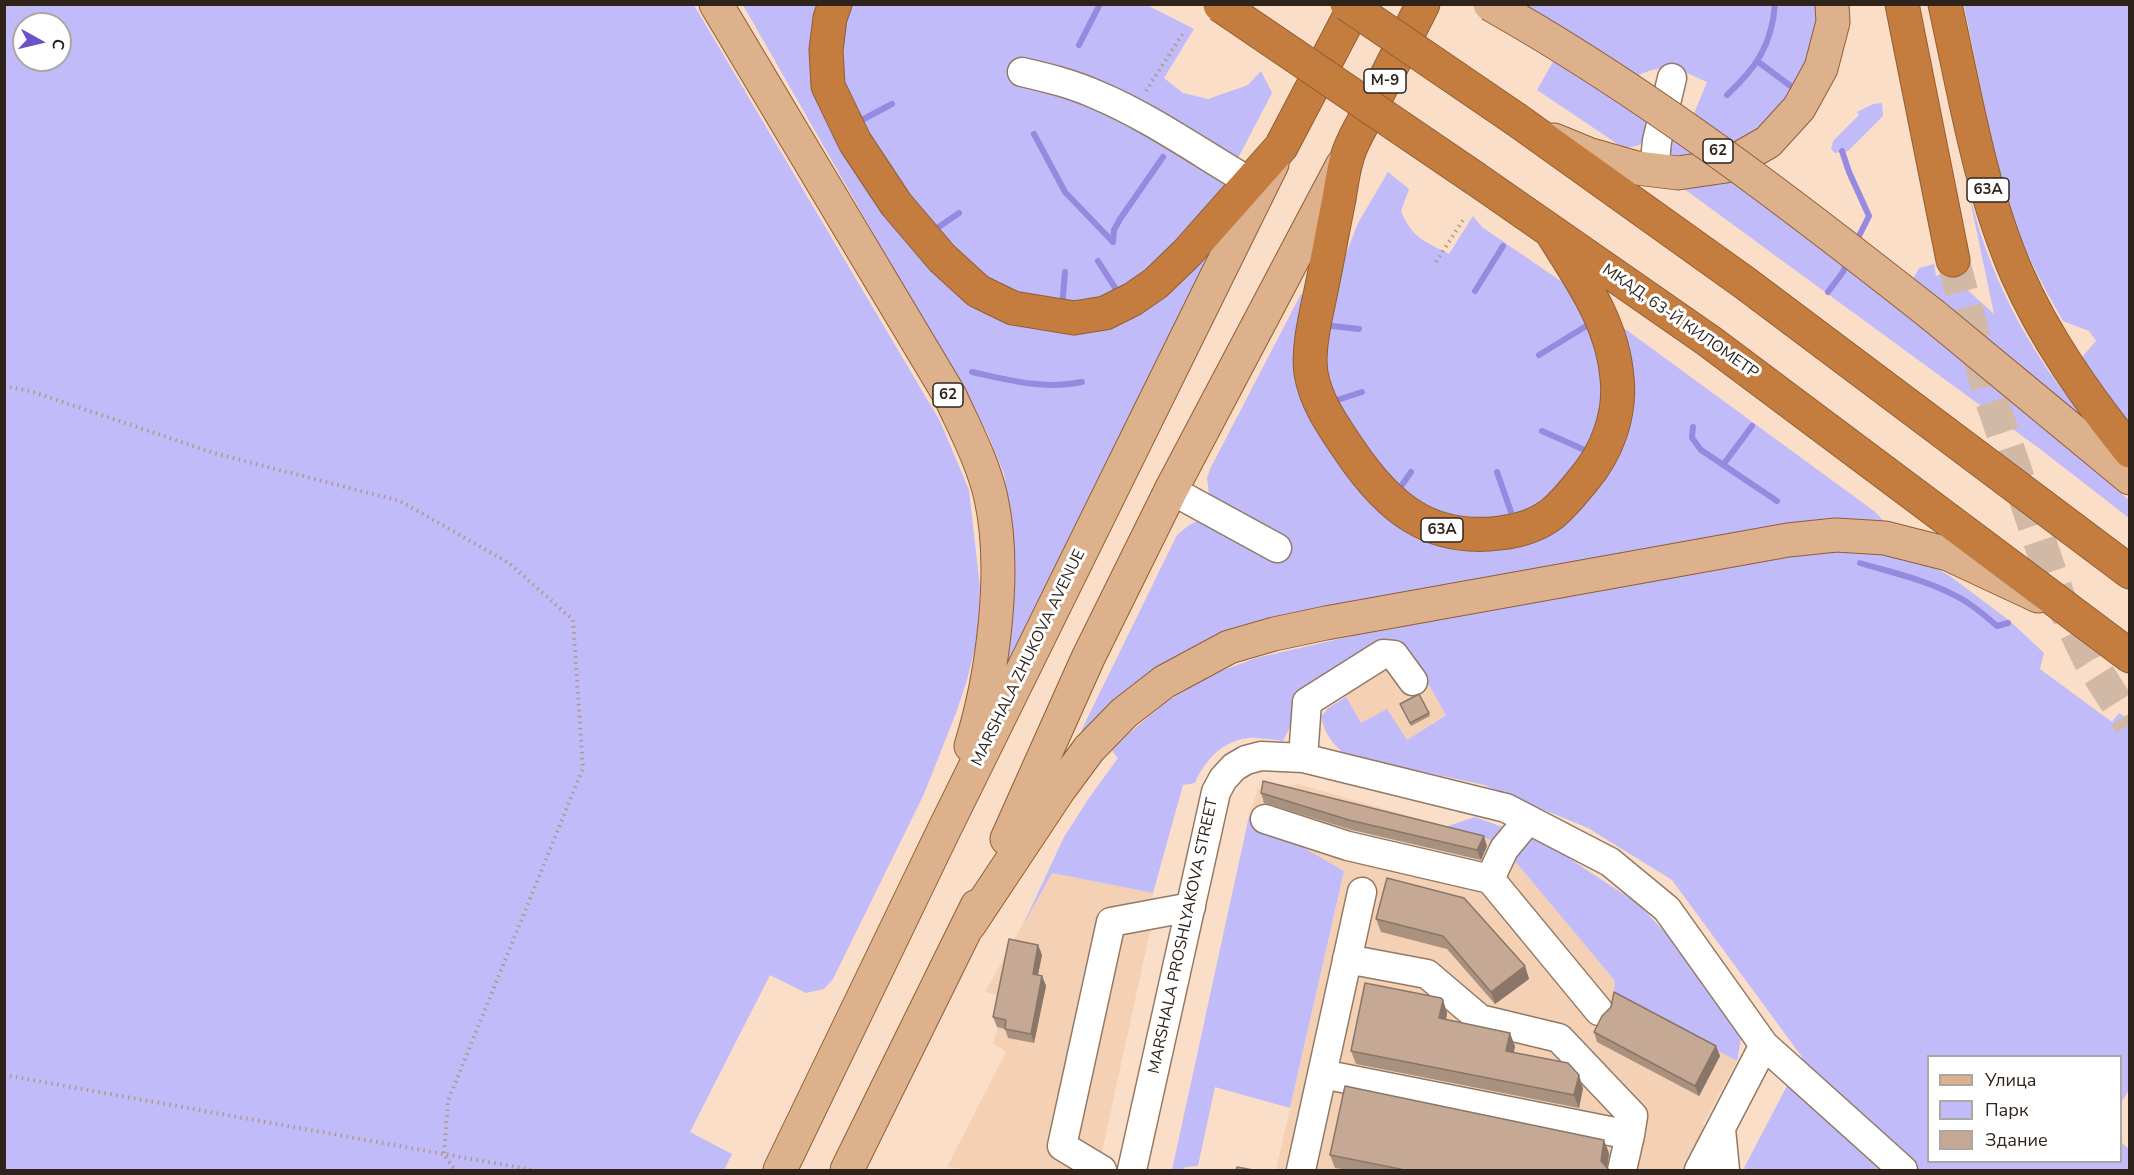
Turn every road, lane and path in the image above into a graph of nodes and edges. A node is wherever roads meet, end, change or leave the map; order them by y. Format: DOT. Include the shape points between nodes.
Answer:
graph roads {
  1 [pos="716,4"];
  2 [pos="835,4"];
  3 [pos="1347,4"];
  4 [pos="1356,4"];
  5 [pos="1423,4"];
  6 [pos="1490,4"];
  7 [pos="1832,4"];
  8 [pos="1902,4"];
  9 [pos="1945,4"];
  10 [pos="1219,5"];
  11 [pos="1183,33"];
  12 [pos="1023,72"];
  13 [pos="1672,78"];
  14 [pos="1146,92"];
  15 [pos="1528,127"];
  16 [pos="1281,147"];
  17 [pos="1347,156"];
  18 [pos="1654,170"];
  19 [pos="1250,182"];
  20 [pos="1465,217"];
  21 [pos="1552,233"];
  22 [pos="1953,260"];
  23 [pos="1436,262"];
  24 [pos="4,386"];
  25 [pos="2130,451"];
  26 [pos="2130,478"];
  27 [pos="1171,490"];
  28 [pos="1277,548"];
  29 [pos="2130,572"];
  30 [pos="2067,610"];
  31 [pos="2130,656"];
  32 [pos="1413,681"];
  33 [pos="1303,758"];
  34 [pos="1265,819"];
  35 [pos="1528,820"];
  36 [pos="943,832"];
  37 [pos="1490,879"];
  38 [pos="1362,892"];
  39 [pos="1191,907"];
  40 [pos="969,925"];
  41 [pos="1347,959"];
  42 [pos="1599,1011"];
  43 [pos="1764,1045"];
  44 [pos="1322,1074"];
  45 [pos="4,1075"];
  46 [pos="1720,1129"];
  47 [pos="1630,1135"];
  48 [pos="444,1155"];
  49 [pos="455,1170"];
  50 [pos="533,1170"];
  51 [pos="780,1170"];
  52 [pos="847,1170"];
  53 [pos="1102,1170"];
  54 [pos="1132,1170"];
  55 [pos="1301,1170"];
  56 [pos="1622,1170"];
  57 [pos="1699,1170"];
  58 [pos="1725,1170"];
  59 [pos="1903,1170"];
  1 -- 36 [label="main road, 62" via="950,396 976,452 991,498 998,547 996,621 974,735"];
  2 -- 19 [label="highway" via="826,50 828,86 855,142 896,204 942,258 978,291 1013,308 1074,318 1105,313 1156,283"];
  3 -- 15 [label="highway, bridge"];
  4 -- 16 [label="highway"];
  5 -- 17 [label="highway, М-9"];
  6 -- 26 [label="main road, 62, bridge" via="1746,170 1934,316"];
  7 -- 18 [label="main road" via="1833,22 1821,68 1799,108 1768,142 1726,166 1678,173"];
  8 -- 22 [label="highway"];
  9 -- 25 [label="highway, 63A" via="1978,154 2006,245 2028,297 2065,364"];
  10 -- 21 [label="highway, МКАД, 63-Й КИЛОМЕТР, bridge"];
  11 -- 14 [label="path"];
  12 -- 19 [label="street" via="1099,96"];
  13 -- 18 [label="street"];
  15 -- 18 [label="main road" via="1588,154"];
  15 -- 29 [label="highway" via="1745,283"];
  16 -- 19 [label="highway"];
  16 -- 36 [label="main road, MARSHALA ZHUKOVA AVENUE"];
  17 -- 21 [label="highway, 63A" via="1312,346 1314,386 1359,465 1403,512 1435,528 1469,535 1508,532 1532,525 1567,500 1604,450 1618,397 1614,357 1605,323"];
  17 -- 27 [label="main road"];
  20 -- 23 [label="path"];
  21 -- 30 [label="highway, МКАД, 63-Й КИЛОМЕТР" via="1709,340"];
  24 -- 48 [label="path" via="30,391 214,453 400,501 510,563 573,620 583,768 448,1101"];
  27 -- 28 [label="street"];
  27 -- 40 [label="main road" via="1088,658"];
  30 -- 31 [label="highway, МКАД, 63-Й КИЛОМЕТР"];
  30 -- 40 [label="main road" via="1948,554 1885,538 1836,535 1788,540 1274,634 1229,647 1198,663 1164,682 1124,713 1076,766"];
  32 -- 33 [label="street" via="1394,655 1383,654 1307,702"];
  33 -- 35 [label="street, MARSHALA PROSHLYAKOVA STREET" via="1506,808"];
  33 -- 39 [label="street, MARSHALA PROSHLYAKOVA STREET" via="1261,756 1234,767 1223,779 1216,792"];
  34 -- 37 [label="street" via="1348,846"];
  35 -- 37 [label="street" via="1504,849"];
  35 -- 43 [label="street, MARSHALA PROSHLYAKOVA STREET" via="1610,862 1667,909"];
  36 -- 51 [label="main road, MARSHALA ZHUKOVA AVENUE"];
  37 -- 42 [label="street"];
  38 -- 41 [label="street"];
  39 -- 53 [label="street" via="1110,922 1062,1146"];
  39 -- 54 [label="street, MARSHALA PROSHLYAKOVA STREET"];
  40 -- 52 [label="main road"];
  41 -- 44 [label="street"];
  41 -- 47 [label="street" via="1427,974 1480,1019 1560,1038 1633,1116"];
  43 -- 46 [label="street"];
  43 -- 59 [label="street, MARSHALA PROSHLYAKOVA STREET"];
  44 -- 47 [label="street"];
  44 -- 55 [label="street"];
  45 -- 48 [label="path"];
  46 -- 57 [label="street"];
  46 -- 58 [label="street"];
  47 -- 56 [label="street"];
  48 -- 49 [label="path"];
  48 -- 50 [label="path"];
}
